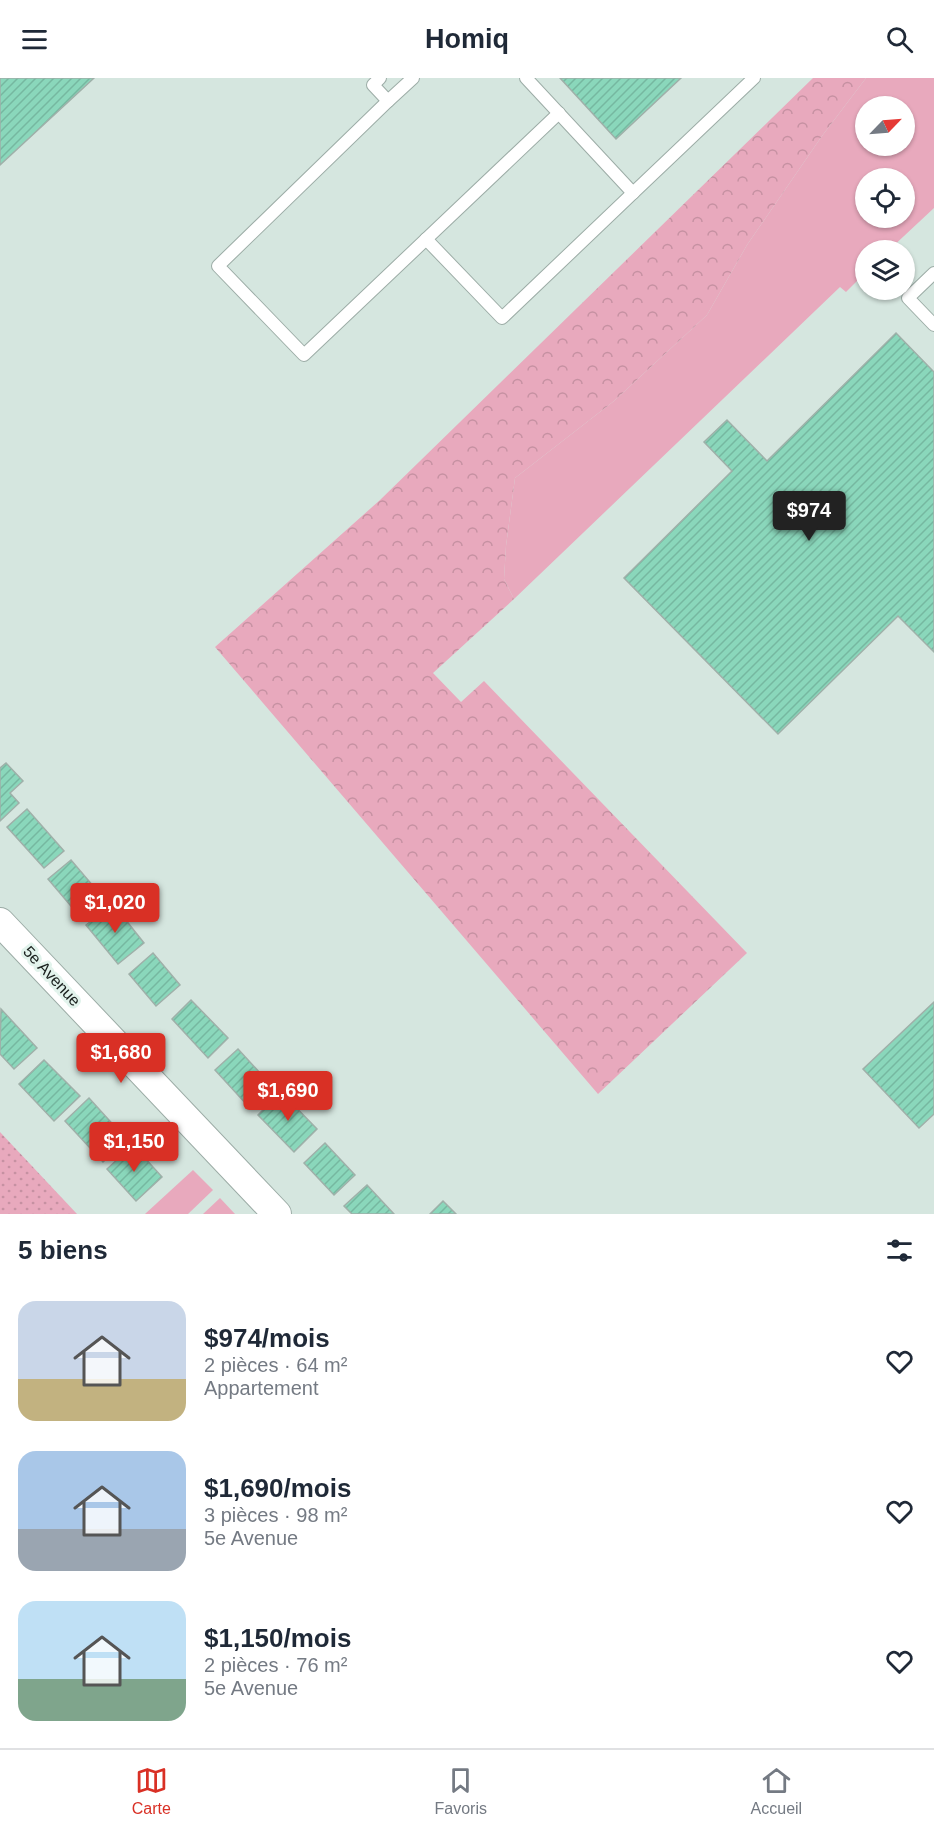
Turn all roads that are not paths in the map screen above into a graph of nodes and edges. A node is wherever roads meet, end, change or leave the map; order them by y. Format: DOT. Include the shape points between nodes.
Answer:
graph roads {
  1 [pos="381,78"];
  2 [pos="413,78"];
  3 [pos="526,78"];
  4 [pos="754,78"];
  5 [pos="388,101"];
  6 [pos="559,113"];
  7 [pos="633,193"];
  8 [pos="426,239"];
  9 [pos="934,273"];
  10 [pos="934,325"];
  11 [pos="0,922"];
  12 [pos="277,1214"];
  1 -- 5 [label="lane" via="373,85"];
  2 -- 5 [label="lane"];
  3 -- 6 [label="lane"];
  4 -- 7 [label="lane"];
  5 -- 8 [label="lane" via="218,266 304,355"];
  6 -- 7 [label="lane"];
  6 -- 8 [label="lane"];
  7 -- 8 [label="lane" via="502,318"];
  9 -- 10 [label="lane" via="908,298"];
  11 -- 12 [label="street, 5e Avenue"];
}
